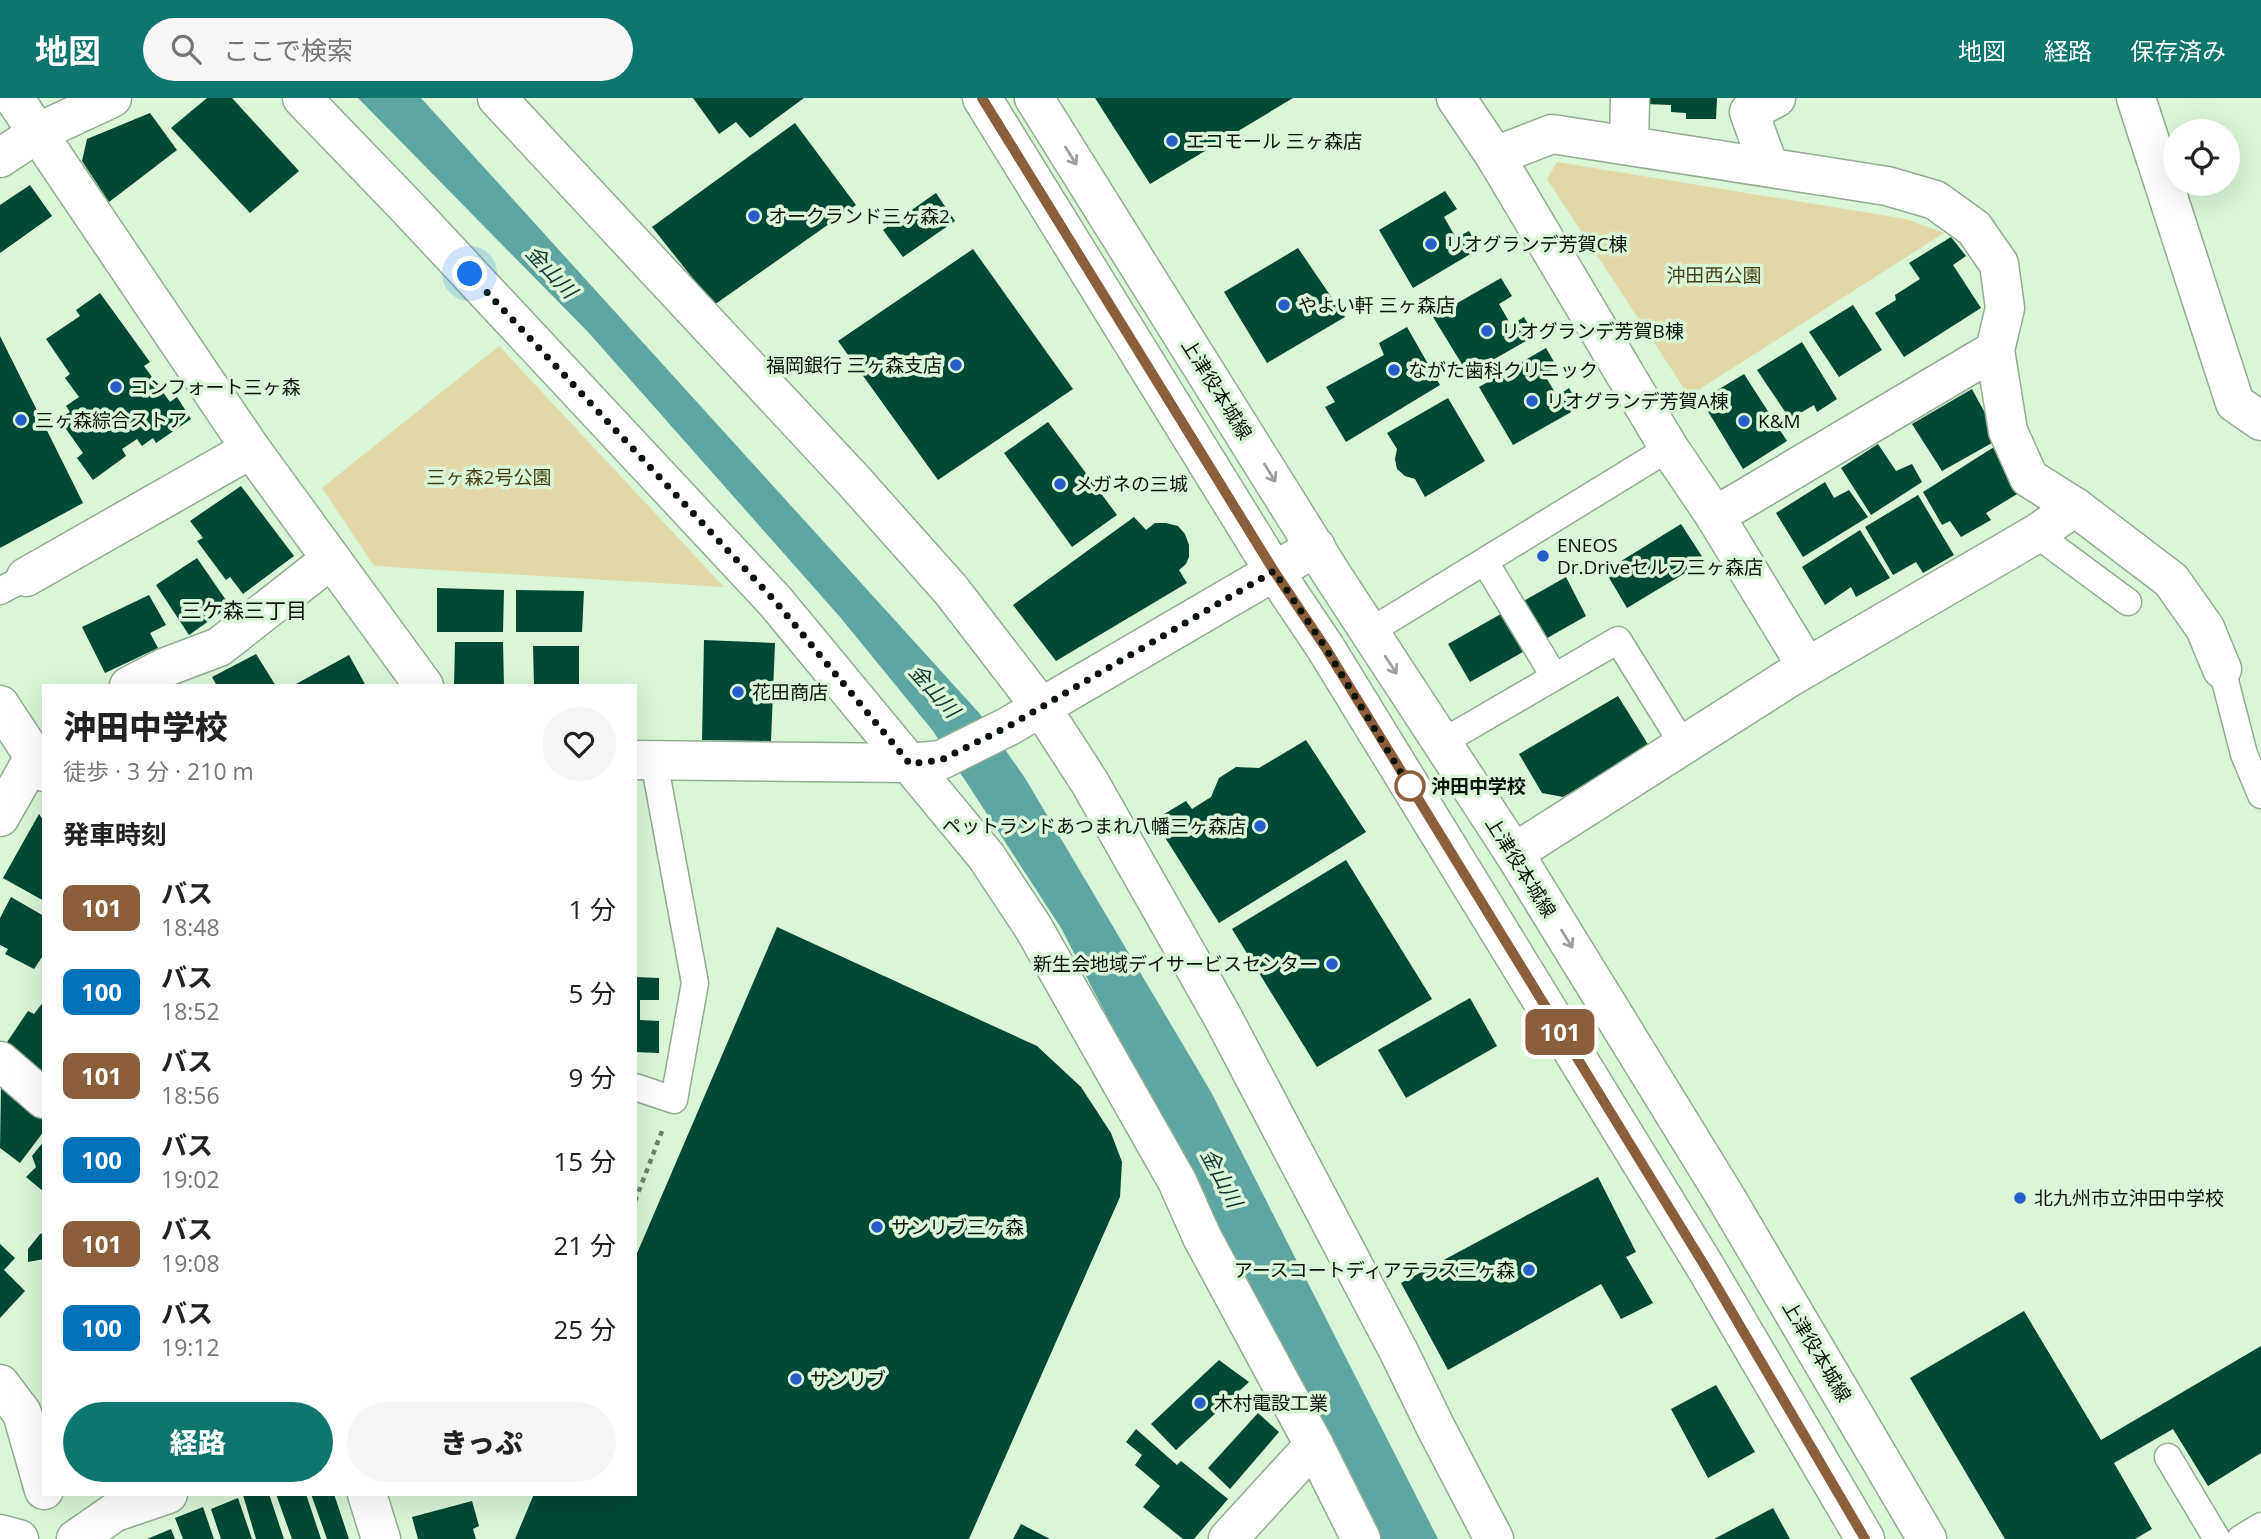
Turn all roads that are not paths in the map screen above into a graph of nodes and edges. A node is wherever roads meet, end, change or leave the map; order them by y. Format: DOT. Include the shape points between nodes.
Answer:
graph roads {
  1 [pos="14,98"];
  2 [pos="112,98"];
  3 [pos="302,98"];
  4 [pos="497,98"];
  5 [pos="982,98"];
  6 [pos="1034,98"];
  7 [pos="1456,98"];
  8 [pos="1630,98"];
  9 [pos="1776,98"];
  10 [pos="2136,98"];
  11 [pos="39,132"];
  12 [pos="1629,144"];
  13 [pos="1495,156"];
  14 [pos="0,158"];
  15 [pos="1769,167"];
  16 [pos="1995,350"];
  17 [pos="2261,421"];
  18 [pos="1669,448"];
  19 [pos="251,449"];
  20 [pos="2075,507"];
  21 [pos="1715,516"];
  22 [pos="2036,534"];
  23 [pos="1316,547"];
  24 [pos="330,560"];
  25 [pos="1485,562"];
  26 [pos="1274,571"];
  27 [pos="13,584"];
  28 [pos="2128,602"];
  29 [pos="1369,632"];
  30 [pos="1807,667"];
  31 [pos="2222,669"];
  32 [pos="1554,676"];
  33 [pos="133,684"];
  34 [pos="423,684"];
  35 [pos="0,705"];
  36 [pos="1041,707"];
  37 [pos="1441,743"];
  38 [pos="1684,746"];
  39 [pos="645,761"];
  40 [pos="925,762"];
  41 [pos="39,764"];
  42 [pos="2261,795"];
  43 [pos="0,817"];
  44 [pos="1514,853"];
  45 [pos="0,1061"];
  46 [pos="637,1088"];
  47 [pos="42,1097"];
  48 [pos="0,1384"];
  49 [pos="1314,1445"];
  50 [pos="2168,1457"];
  51 [pos="42,1485"];
  52 [pos="45,1496"];
  53 [pos="162,1496"];
  54 [pos="368,1496"];
  55 [pos="2261,1526"];
  56 [pos="0,1534"];
  57 [pos="19,1539"];
  58 [pos="58,1539"];
  59 [pos="76,1539"];
  60 [pos="381,1539"];
  61 [pos="1228,1539"];
  62 [pos="1362,1539"];
  63 [pos="1494,1539"];
  64 [pos="1865,1539"];
  65 [pos="1927,1539"];
  66 [pos="2217,1539"];
  67 [pos="2240,1539"];
  1 -- 11 [label="street"];
  2 -- 11 [label="street"];
  3 -- 40 [label="street"];
  4 -- 36 [label="street" via="854,481 951,590"];
  5 -- 26 [label="street"];
  6 -- 23 [label="street, 上津役本城線, one-way"];
  7 -- 13 [label="street"];
  8 -- 12 [label="street"];
  9 -- 15 [label="street" via="1749,112"];
  10 -- 17 [label="street" via="2235,403"];
  11 -- 14 [label="street"];
  11 -- 19 [label="street"];
  12 -- 13 [label="street" via="1552,134"];
  12 -- 15 [label="street"];
  13 -- 18 [label="street"];
  15 -- 16 [label="street" via="1887,186 1935,200 1974,228 1999,264 2005,308"];
  16 -- 20 [label="street" via="2008,432 2029,478"];
  16 -- 21 [label="street"];
  18 -- 21 [label="street"];
  18 -- 25 [label="lane"];
  19 -- 24 [label="street"];
  19 -- 27 [label="street"];
  20 -- 22 [label="street"];
  20 -- 31 [label="street" via="2171,580 2205,628"];
  21 -- 30 [label="street"];
  22 -- 28 [label="lane"];
  22 -- 30 [label="street"];
  23 -- 26 [label="street"];
  23 -- 29 [label="street, 上津役本城線"];
  24 -- 33 [label="street" via="219,647"];
  24 -- 34 [label="street"];
  25 -- 29 [label="lane"];
  25 -- 32 [label="lane"];
  26 -- 36 [label="street"];
  26 -- 64 [label="street" via="1706,1268"];
  29 -- 37 [label="street, 上津役本城線, one-way"];
  30 -- 38 [label="street"];
  31 -- 42 [label="lane" via="2244,754"];
  32 -- 37 [label="lane"];
  32 -- 38 [label="lane" via="1618,639"];
  35 -- 41 [label="street"];
  36 -- 40 [label="street"];
  36 -- 63 [label="street" via="1090,783 1221,1014"];
  37 -- 44 [label="street, 上津役本城線"];
  38 -- 44 [label="street"];
  39 -- 40 [label="street"];
  39 -- 46 [label="lane" via="695,983 674,1100"];
  40 -- 49 [label="street" via="1033,927 1177,1181 1202,1237"];
  41 -- 43 [label="street"];
  44 -- 65 [label="street, 上津役本城線, one-way" via="1725,1196"];
  45 -- 47 [label="street"];
  48 -- 51 [label="street" via="22,1413"];
  49 -- 61 [label="street"];
  49 -- 62 [label="street"];
  50 -- 66 [label="lane"];
  52 -- 58 [label="street"];
  53 -- 59 [label="street" via="115,1512"];
  54 -- 60 [label="street"];
  55 -- 67 [label="lane"];
  56 -- 57 [label="street"];
}
